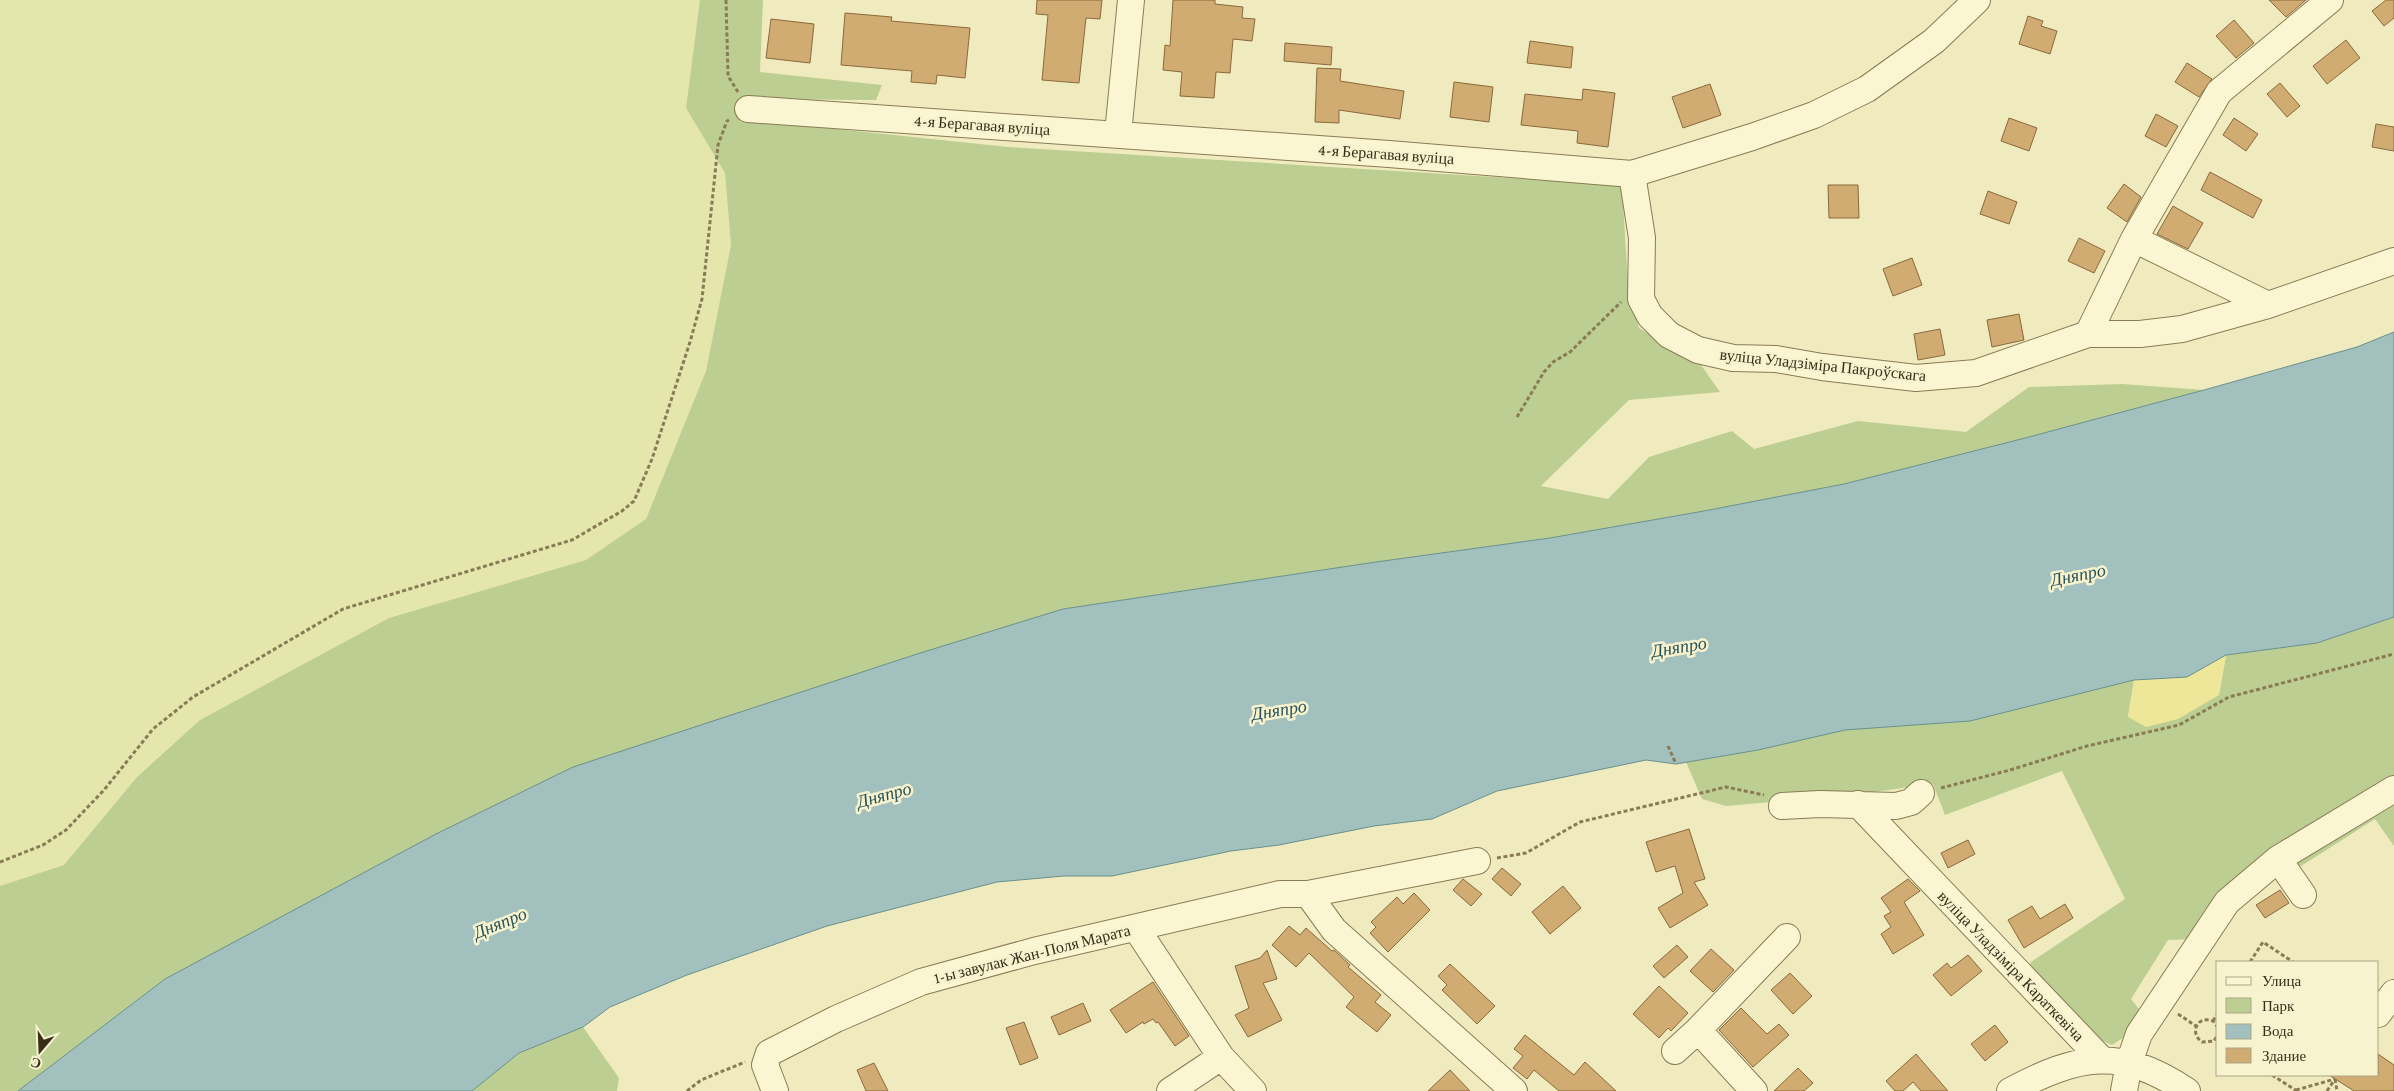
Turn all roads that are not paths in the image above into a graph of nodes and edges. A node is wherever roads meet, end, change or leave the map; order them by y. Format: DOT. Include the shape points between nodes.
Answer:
graph roads {
  1 [pos="1131,0"];
  2 [pos="1977,0"];
  3 [pos="2330,0"];
  4 [pos="748,109"];
  5 [pos="1118,134"];
  6 [pos="1632,174"];
  7 [pos="2134,239"];
  8 [pos="2394,261"];
  9 [pos="2268,305"];
  10 [pos="2088,334"];
  11 [pos="2394,789"];
  12 [pos="1921,793"];
  13 [pos="1858,804"];
  14 [pos="1782,806"];
  15 [pos="2278,859"];
  16 [pos="1477,861"];
  17 [pos="1308,894"];
  18 [pos="2303,895"];
  19 [pos="1136,928"];
  20 [pos="1787,937"];
  21 [pos="2394,993"];
  22 [pos="2379,1013"];
  23 [pos="1698,1030"];
  24 [pos="1675,1051"];
  25 [pos="1221,1057"];
  26 [pos="2101,1059"];
  27 [pos="2129,1063"];
  28 [pos="776,1091"];
  29 [pos="1170,1091"];
  30 [pos="1254,1091"];
  31 [pos="1514,1091"];
  32 [pos="1754,1091"];
  33 [pos="2010,1091"];
  34 [pos="2124,1091"];
  35 [pos="2187,1091"];
  1 -- 5 [label="street"];
  2 -- 6 [label="street, 4-я Берагавая вуліца" via="1934,42 1858,93 1814,115 1752,138"];
  3 -- 7 [label="street" via="2219,92"];
  4 -- 5 [label="street, 4-я Берагавая вуліца"];
  5 -- 6 [label="street, 4-я Берагавая вуліца"];
  6 -- 10 [label="street, вуліца Уладзіміра Пакроўскага" via="1642,238 1641,299 1650,316 1669,335 1698,350 1733,358 1776,359 1916,378 1976,373"];
  7 -- 9 [label="street"];
  7 -- 10 [label="street"];
  8 -- 9 [label="street, вуліца Уладзіміра Пакроўскага"];
  9 -- 10 [label="street, вуліца Уладзіміра Пакроўскага" via="2182,329 2140,334"];
  11 -- 15 [label="street"];
  12 -- 13 [label="street" via="1911,802 1896,806"];
  13 -- 14 [label="street"];
  13 -- 26 [label="street, вуліца Уладзіміра Караткевіча"];
  15 -- 18 [label="street"];
  15 -- 27 [label="street" via="2227,902 2139,1034"];
  16 -- 17 [label="street, 1-ы завулак Жан-Поля Марата"];
  17 -- 19 [label="street, 1-ы завулак Жан-Поля Марата" via="1280,894"];
  17 -- 31 [label="street" via="1334,930"];
  19 -- 25 [label="street"];
  19 -- 28 [label="street, 1-ы завулак Жан-Поля Марата" via="1034,951 921,982 836,1019 769,1052 765,1065"];
  20 -- 23 [label="street"];
  21 -- 22 [label="street"];
  23 -- 24 [label="street"];
  23 -- 32 [label="street"];
  25 -- 29 [label="street"];
  25 -- 30 [label="street"];
  26 -- 27 [label="street"];
  26 -- 33 [label="street" via="2072,1064 2038,1076"];
  27 -- 34 [label="street"];
  27 -- 35 [label="street" via="2152,1071"];
}
